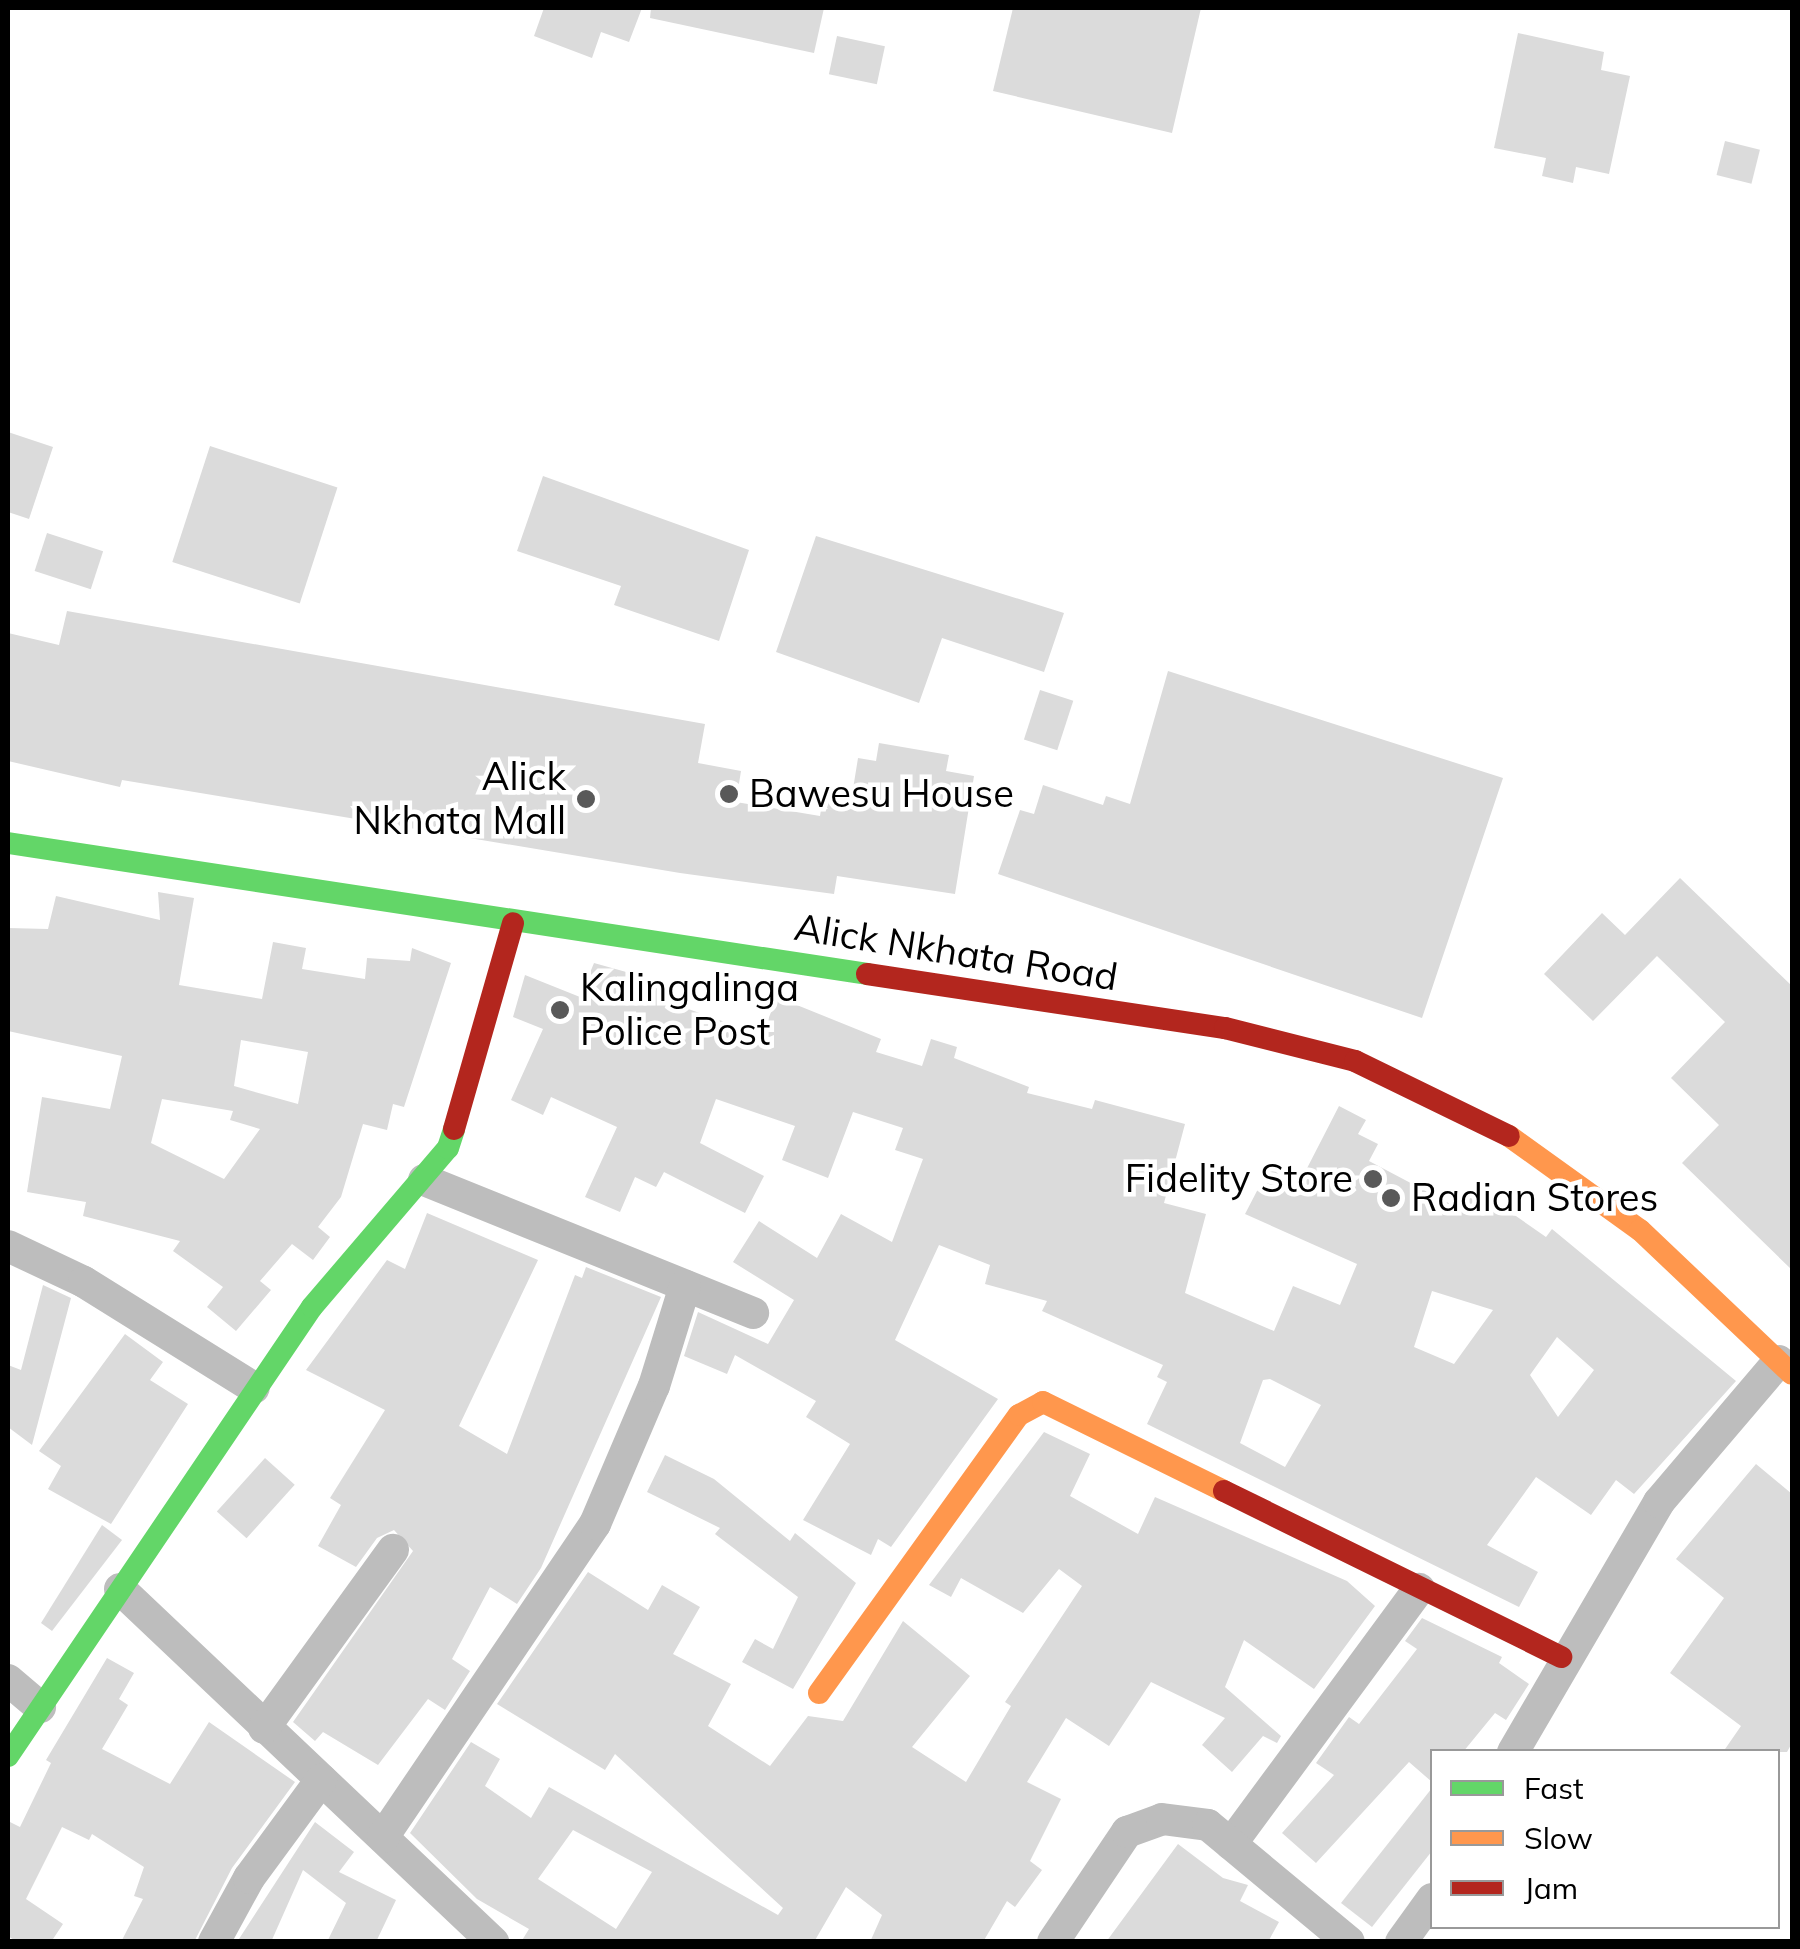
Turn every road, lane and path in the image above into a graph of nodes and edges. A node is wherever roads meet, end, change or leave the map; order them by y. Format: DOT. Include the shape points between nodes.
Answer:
graph roads {
  1 [pos="8,843"];
  2 [pos="513,922"];
  3 [pos="424,1180"];
  4 [pos="8,1246"];
  5 [pos="685,1286"];
  6 [pos="753,1313"];
  7 [pos="1786,1367"];
  8 [pos="254,1388"];
  9 [pos="393,1550"];
  10 [pos="120,1589"];
  11 [pos="1419,1589"];
  12 [pos="1562,1657"];
  13 [pos="8,1680"];
  14 [pos="819,1692"];
  15 [pos="40,1708"];
  16 [pos="264,1728"];
  17 [pos="1514,1749"];
  18 [pos="8,1756"];
  19 [pos="321,1780"];
  20 [pos="383,1837"];
  21 [pos="1231,1844"];
  22 [pos="1430,1902"];
  23 [pos="214,1942"];
  24 [pos="493,1942"];
  25 [pos="1053,1942"];
  26 [pos="1349,1942"];
  27 [pos="1401,1942"];
  1 -- 2 [label="street, Alick Nkhata Road"];
  2 -- 3 [label="street" via="464,1104"];
  2 -- 7 [label="street, Alick Nkhata Road" via="1225,1028 1355,1062 1440,1097 1543,1155 1640,1230"];
  3 -- 5 [label="street"];
  3 -- 8 [label="street" via="359,1247"];
  4 -- 8 [label="street" via="84,1282"];
  5 -- 6 [label="street"];
  5 -- 20 [label="street" via="654,1386 596,1524"];
  7 -- 12 [label="street" via="1659,1502"];
  8 -- 10 [label="street"];
  9 -- 16 [label="street"];
  10 -- 15 [label="street"];
  10 -- 16 [label="street"];
  11 -- 12 [label="street"];
  11 -- 14 [label="street" via="1210,1490 1059,1406 1031,1404"];
  11 -- 21 [label="street"];
  12 -- 17 [label="street"];
  13 -- 15 [label="street"];
  15 -- 18 [label="street"];
  16 -- 19 [label="street"];
  19 -- 20 [label="street"];
  19 -- 23 [label="street" via="249,1878"];
  20 -- 24 [label="street"];
  21 -- 25 [label="street" via="1186,1819 1126,1832"];
  21 -- 26 [label="street"];
  22 -- 27 [label="street"];
}
